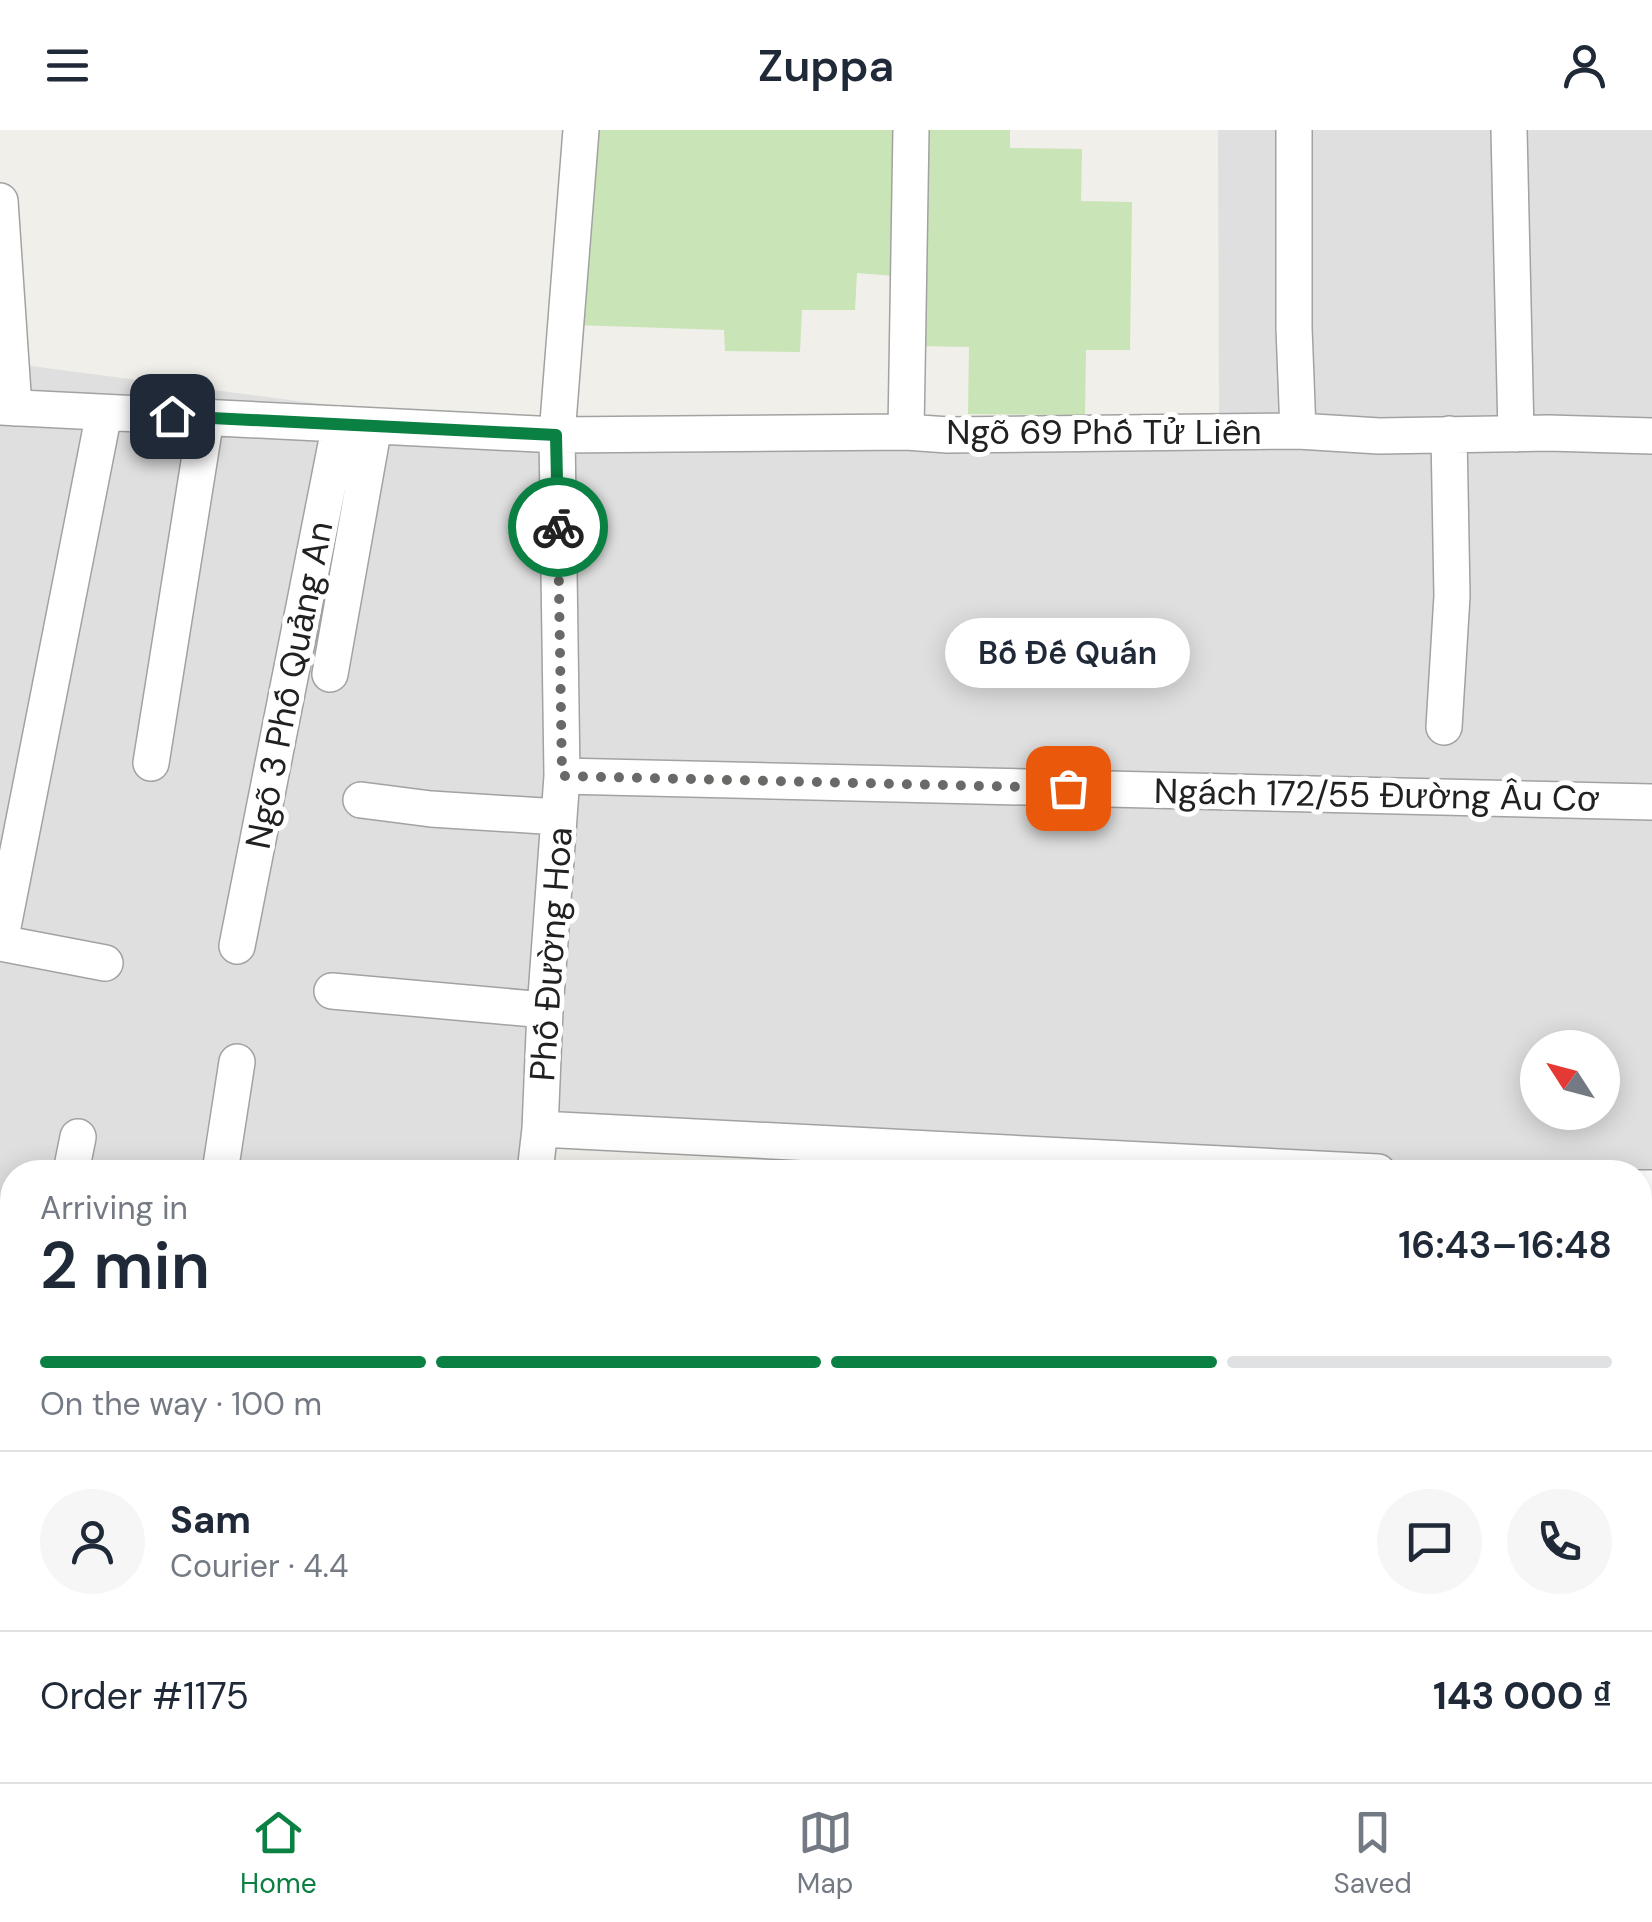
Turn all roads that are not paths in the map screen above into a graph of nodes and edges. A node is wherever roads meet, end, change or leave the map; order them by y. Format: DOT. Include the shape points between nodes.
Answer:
graph roads {
  1 [pos="581,130"];
  2 [pos="911,130"];
  3 [pos="1294,130"];
  4 [pos="1509,130"];
  5 [pos="0,201"];
  6 [pos="7,408"];
  7 [pos="104,413"];
  8 [pos="206,418"];
  9 [pos="357,426"];
  10 [pos="1298,430"];
  11 [pos="906,432"];
  12 [pos="1449,434"];
  13 [pos="1516,434"];
  14 [pos="556,435"];
  15 [pos="1652,436"];
  16 [pos="330,674"];
  17 [pos="1444,727"];
  18 [pos="151,763"];
  19 [pos="562,776"];
  20 [pos="361,800"];
  21 [pos="1652,802"];
  22 [pos="559,817"];
  23 [pos="0,942"];
  24 [pos="237,946"];
  25 [pos="106,963"];
  26 [pos="332,992"];
  27 [pos="545,1010"];
  28 [pos="237,1062"];
  29 [pos="540,1129"];
  30 [pos="78,1137"];
  31 [pos="73,1160"];
  32 [pos="222,1160"];
  33 [pos="537,1160"];
  34 [pos="1144,1160"];
  1 -- 14 [label="street, Phố Đường Hoa"];
  2 -- 11 [label="street"];
  3 -- 10 [label="street"];
  4 -- 13 [label="street"];
  5 -- 6 [label="street"];
  6 -- 7 [label="street, Ngõ 69 Phố Tử Liên"];
  7 -- 8 [label="street, Ngõ 69 Phố Tử Liên"];
  7 -- 23 [label="street"];
  8 -- 9 [label="street, Ngõ 69 Phố Tử Liên"];
  8 -- 18 [label="street"];
  9 -- 14 [label="street, Ngõ 69 Phố Tử Liên"];
  9 -- 16 [label="street"];
  9 -- 24 [label="street, Ngõ 3 Phố Quảng An"];
  10 -- 11 [label="street, Ngõ 69 Phố Tử Liên"];
  10 -- 12 [label="street, Ngõ 69 Phố Tử Liên"];
  11 -- 14 [label="street, Ngõ 69 Phố Tử Liên"];
  12 -- 13 [label="street, Ngõ 69 Phố Tử Liên"];
  12 -- 17 [label="street" via="1452,596"];
  13 -- 15 [label="street, Ngõ 69 Phố Tử Liên"];
  14 -- 19 [label="street, Phố Đường Hoa"];
  19 -- 21 [label="street, Ngách 172/55 Đường Âu Cơ"];
  19 -- 22 [label="street, Phố Đường Hoa"];
  20 -- 22 [label="street"];
  22 -- 27 [label="street, Phố Đường Hoa"];
  23 -- 25 [label="street"];
  26 -- 27 [label="street"];
  27 -- 29 [label="street, Phố Đường Hoa"];
  28 -- 32 [label="street"];
  29 -- 33 [label="street, Phố Đường Hoa"];
  29 -- 34 [label="street"];
  30 -- 31 [label="street"];
}
